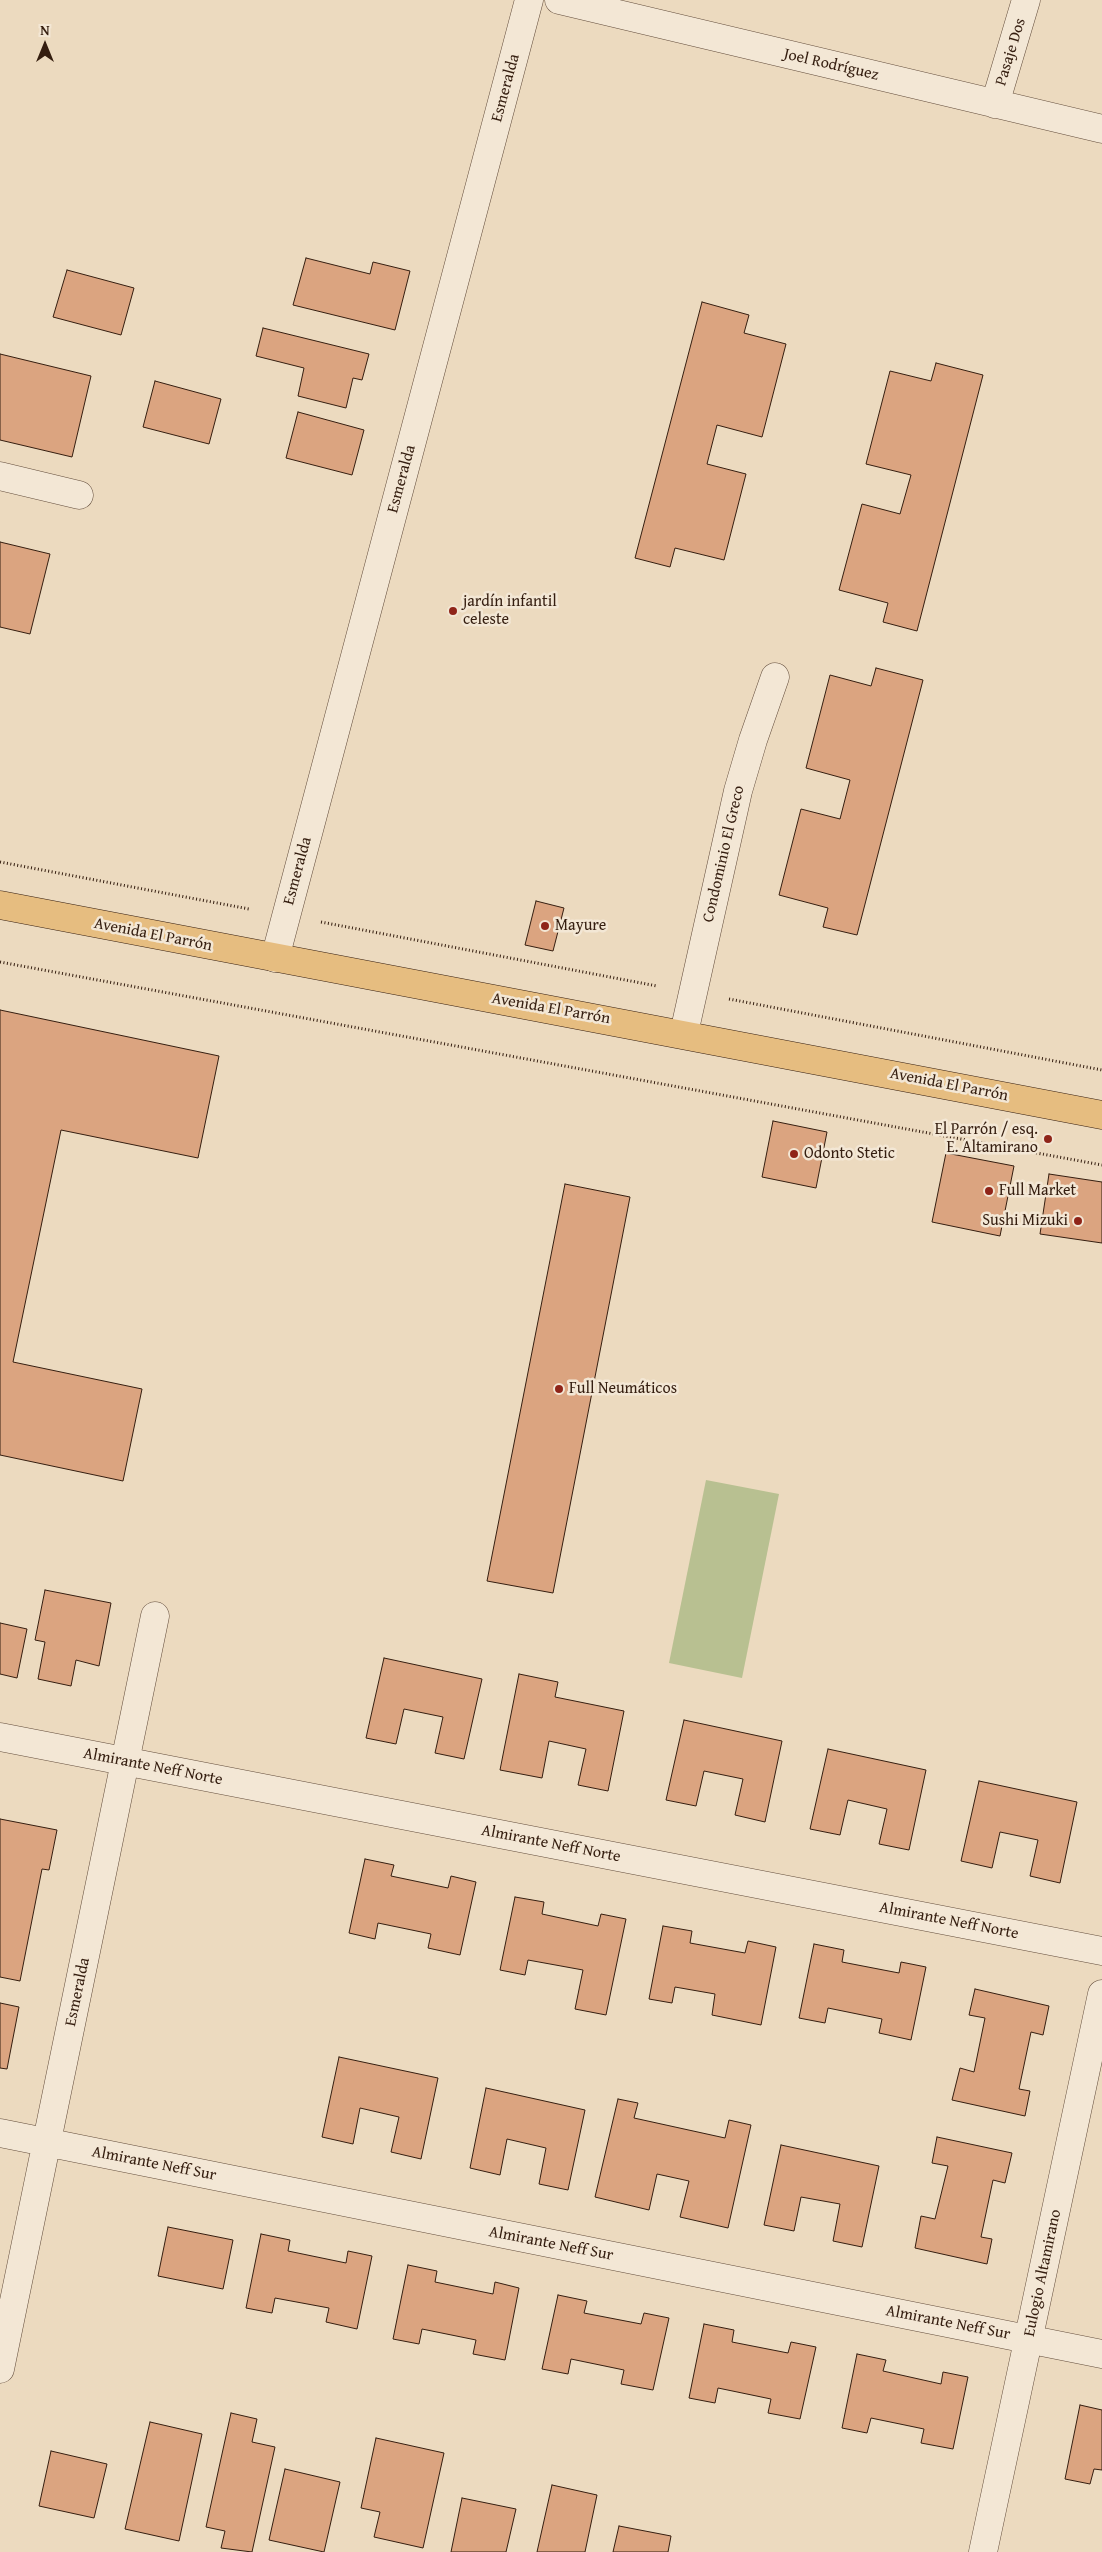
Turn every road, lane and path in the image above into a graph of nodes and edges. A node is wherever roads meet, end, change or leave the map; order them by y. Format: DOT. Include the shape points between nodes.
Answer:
graph roads {
  1 [pos="529,0"];
  2 [pos="559,0"];
  3 [pos="1026,0"];
  4 [pos="995,104"];
  5 [pos="1102,129"];
  6 [pos="0,476"];
  7 [pos="79,495"];
  8 [pos="775,677"];
  9 [pos="0,862"];
  10 [pos="0,905"];
  11 [pos="286,916"];
  12 [pos="275,958"];
  13 [pos="0,962"];
  14 [pos="692,992"];
  15 [pos="684,1034"];
  16 [pos="1102,1070"];
  17 [pos="1102,1114"];
  18 [pos="1102,1165"];
  19 [pos="155,1616"];
  20 [pos="0,1737"];
  21 [pos="126,1762"];
  22 [pos="1102,1951"];
  23 [pos="1102,1994"];
  24 [pos="0,2133"];
  25 [pos="47,2142"];
  26 [pos="1029,2340"];
  27 [pos="1102,2354"];
  28 [pos="0,2369"];
  29 [pos="983,2552"];
  1 -- 11 [label="street, Esmeralda"];
  2 -- 4 [label="street, Joel Rodríguez"];
  3 -- 4 [label="street, Pasaje Dos"];
  4 -- 5 [label="street, Joel Rodríguez"];
  6 -- 7 [label="street"];
  8 -- 14 [label="street, Condominio El Greco" via="738,792"];
  9 -- 11 [label="path"];
  10 -- 12 [label="main road, Avenida El Parrón"];
  11 -- 12 [label="street, Esmeralda"];
  11 -- 14 [label="path"];
  12 -- 15 [label="main road, Avenida El Parrón"];
  13 -- 18 [label="path"];
  14 -- 15 [label="street, Condominio El Greco"];
  14 -- 16 [label="path"];
  15 -- 17 [label="main road, Avenida El Parrón"];
  19 -- 21 [label="street, Esmeralda"];
  20 -- 21 [label="street, Almirante Neff Norte"];
  21 -- 22 [label="street, Almirante Neff Norte"];
  21 -- 25 [label="street, Esmeralda"];
  23 -- 26 [label="street, Eulogio Altamirano"];
  24 -- 25 [label="street, Almirante Neff Sur"];
  25 -- 26 [label="street, Almirante Neff Sur"];
  25 -- 28 [label="street, Esmeralda"];
  26 -- 27 [label="street, Almirante Neff Sur"];
  26 -- 29 [label="street, Eulogio Altamirano"];
}
